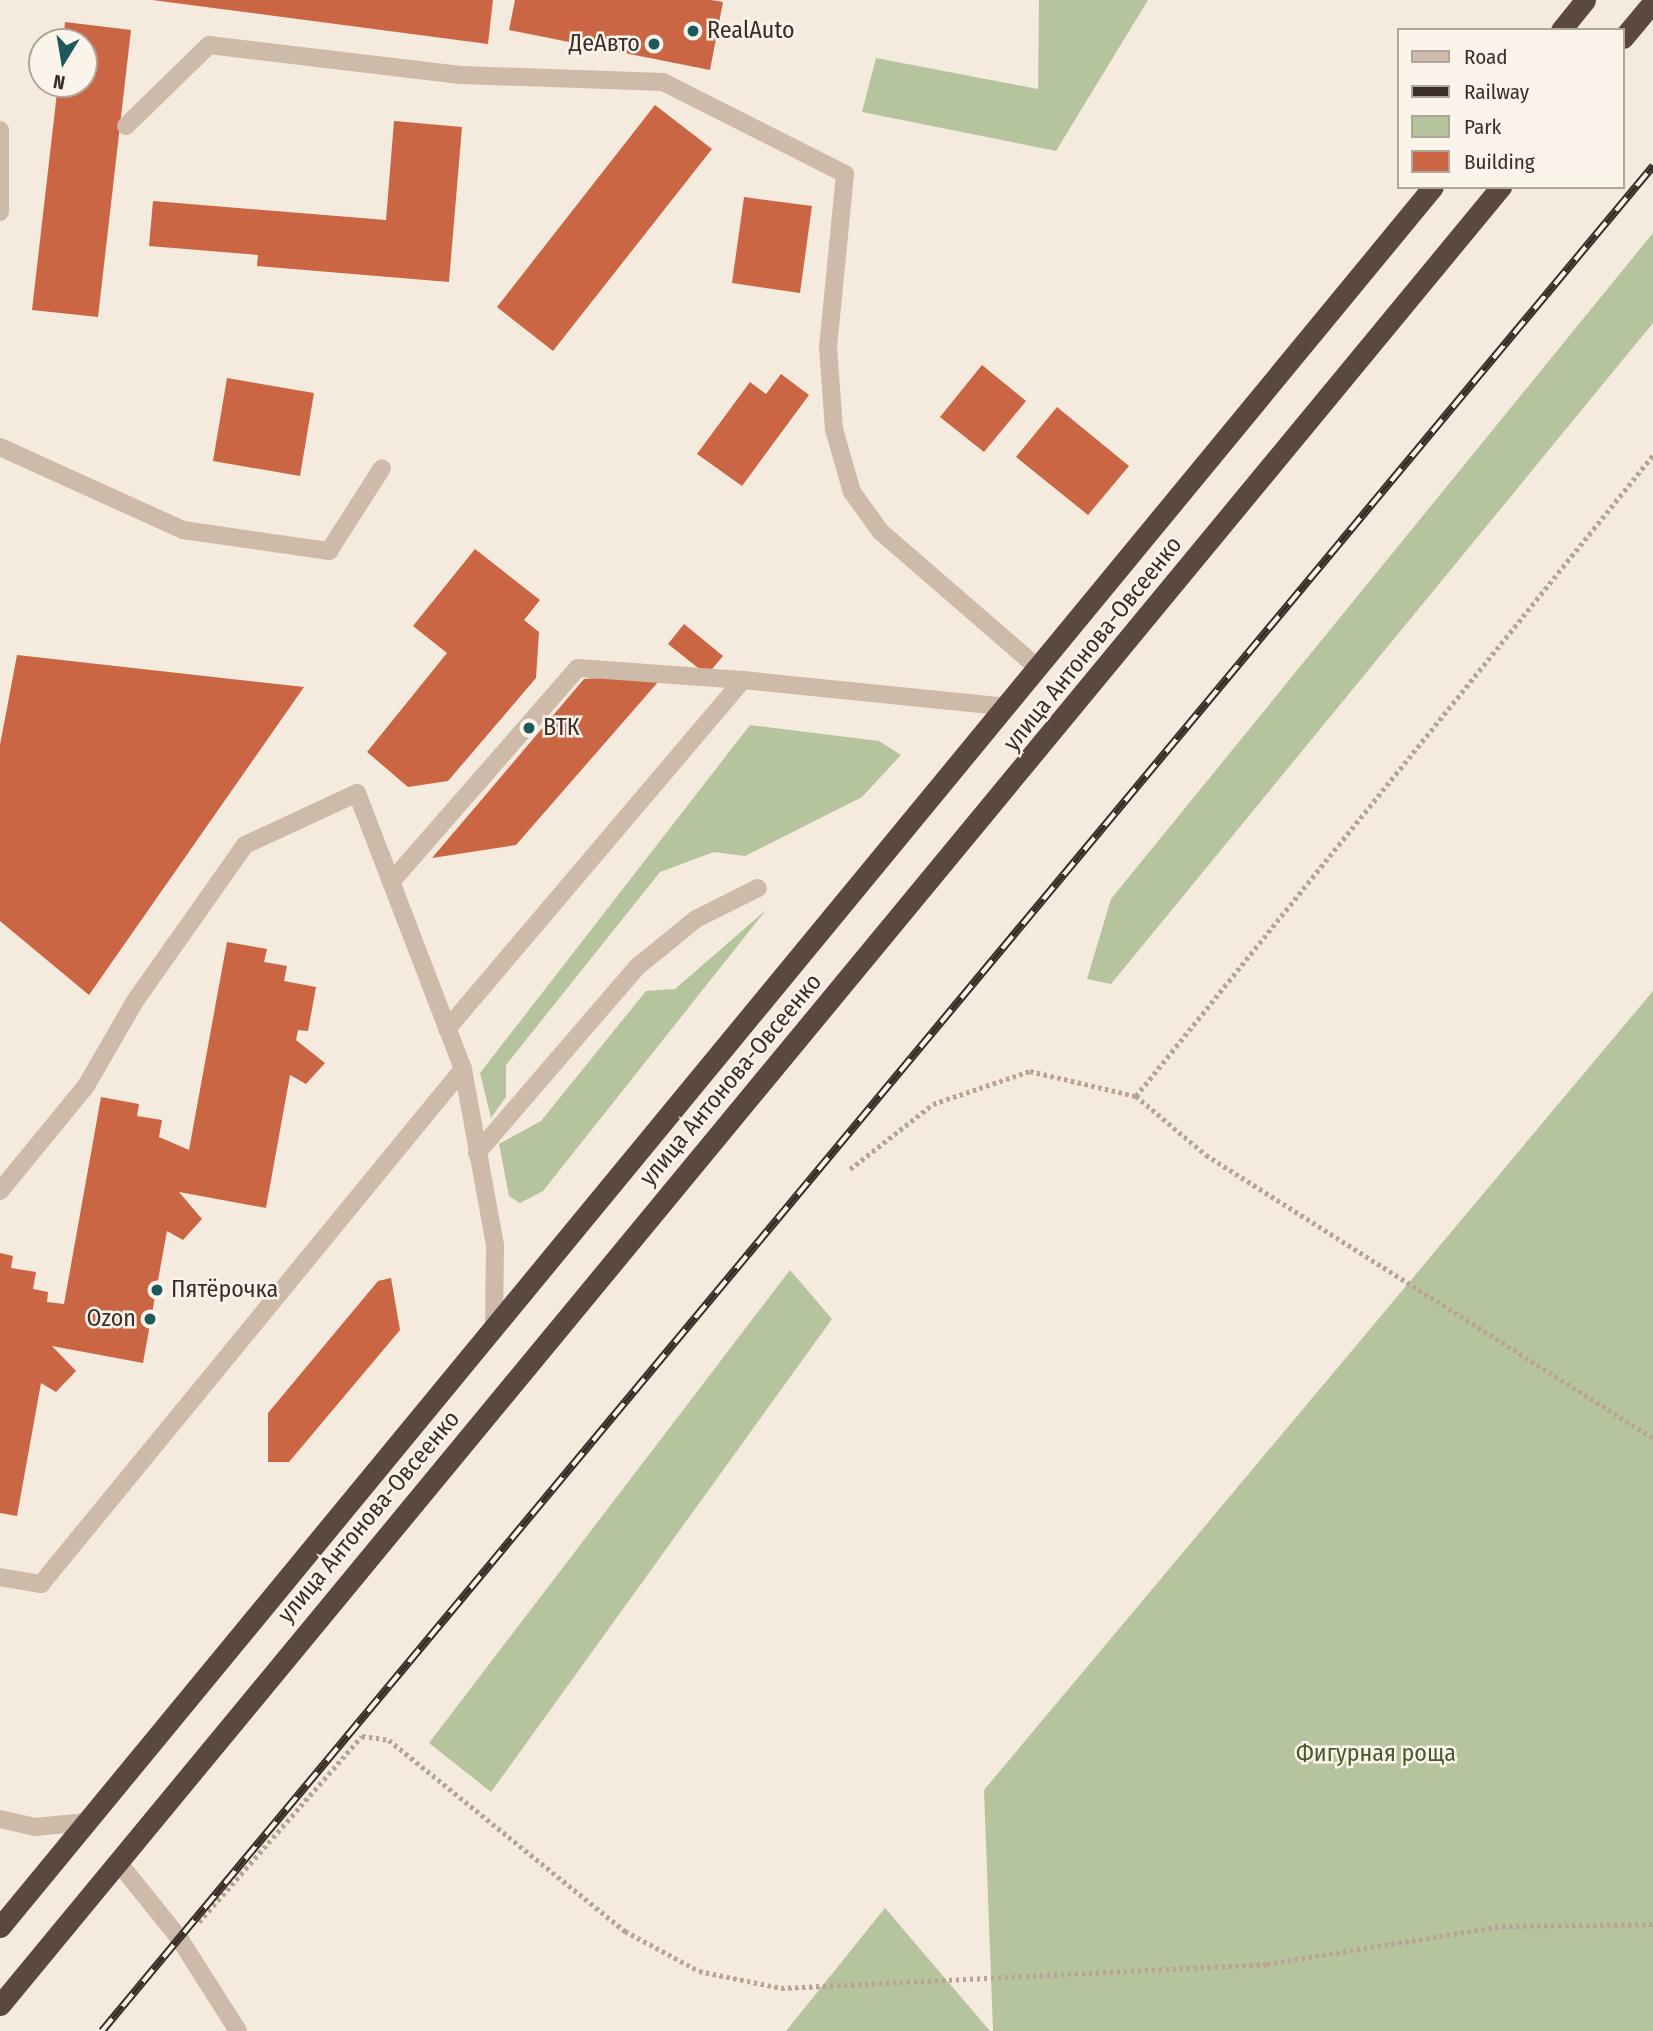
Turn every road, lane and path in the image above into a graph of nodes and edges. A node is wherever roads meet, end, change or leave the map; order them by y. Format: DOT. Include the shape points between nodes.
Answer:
graph roads {
  1 [pos="1586,0"];
  2 [pos="1653,2"];
  3 [pos="1563,28"];
  4 [pos="1625,36"];
  5 [pos="126,126"];
  6 [pos="0,130"];
  7 [pos="1431,189"];
  8 [pos="1499,189"];
  9 [pos="0,212"];
  10 [pos="0,447"];
  11 [pos="1653,455"];
  12 [pos="382,468"];
  13 [pos="1040,669"];
  14 [pos="743,680"];
  15 [pos="1008,707"];
  16 [pos="391,882"];
  17 [pos="758,888"];
  18 [pos="447,1030"];
  19 [pos="463,1069"];
  20 [pos="1136,1096"];
  21 [pos="477,1153"];
  22 [pos="850,1169"];
  23 [pos="0,1191"];
  24 [pos="494,1328"];
  25 [pos="1653,1438"];
  26 [pos="0,1577"];
  27 [pos="0,1819"];
  28 [pos="87,1822"];
  29 [pos="118,1862"];
  30 [pos="1653,1924"];
  31 [pos="0,1927"];
  32 [pos="179,1938"];
  33 [pos="0,2005"];
  34 [pos="238,2031"];
  1 -- 3 [label="highway"];
  2 -- 4 [label="highway"];
  5 -- 13 [label="street" via="209,46 462,75 663,82 845,174 828,346 834,429 852,492 881,532"];
  6 -- 9 [label="street"];
  7 -- 13 [label="highway, улица Антонова-Овсеенко"];
  8 -- 29 [label="highway, улица Антонова-Овсеенко"];
  10 -- 12 [label="street" via="183,530 329,551"];
  11 -- 20 [label="path"];
  13 -- 15 [label="highway, улица Антонова-Овсеенко"];
  14 -- 15 [label="street"];
  14 -- 16 [label="street" via="578,668"];
  14 -- 18 [label="street"];
  15 -- 24 [label="highway, улица Антонова-Овсеенко"];
  16 -- 18 [label="street"];
  16 -- 23 [label="street" via="357,793 245,845 135,1001 86,1086"];
  17 -- 21 [label="street" via="696,919 637,967"];
  18 -- 19 [label="street"];
  19 -- 21 [label="street"];
  19 -- 26 [label="street" via="41,1584"];
  20 -- 22 [label="path" via="1030,1071 933,1104"];
  20 -- 25 [label="path" via="1206,1155"];
  21 -- 24 [label="street" via="495,1245"];
  24 -- 28 [label="highway, улица Антонова-Овсеенко"];
  27 -- 28 [label="street" via="35,1827"];
  28 -- 31 [label="highway, улица Антонова-Овсеенко"];
  29 -- 32 [label="street"];
  29 -- 33 [label="highway, улица Антонова-Овсеенко"];
  30 -- 32 [label="path" via="1502,1926 1267,1964 782,1988 699,1971 625,1931 390,1740 362,1736 211,1912"];
  32 -- 34 [label="street"];
}
